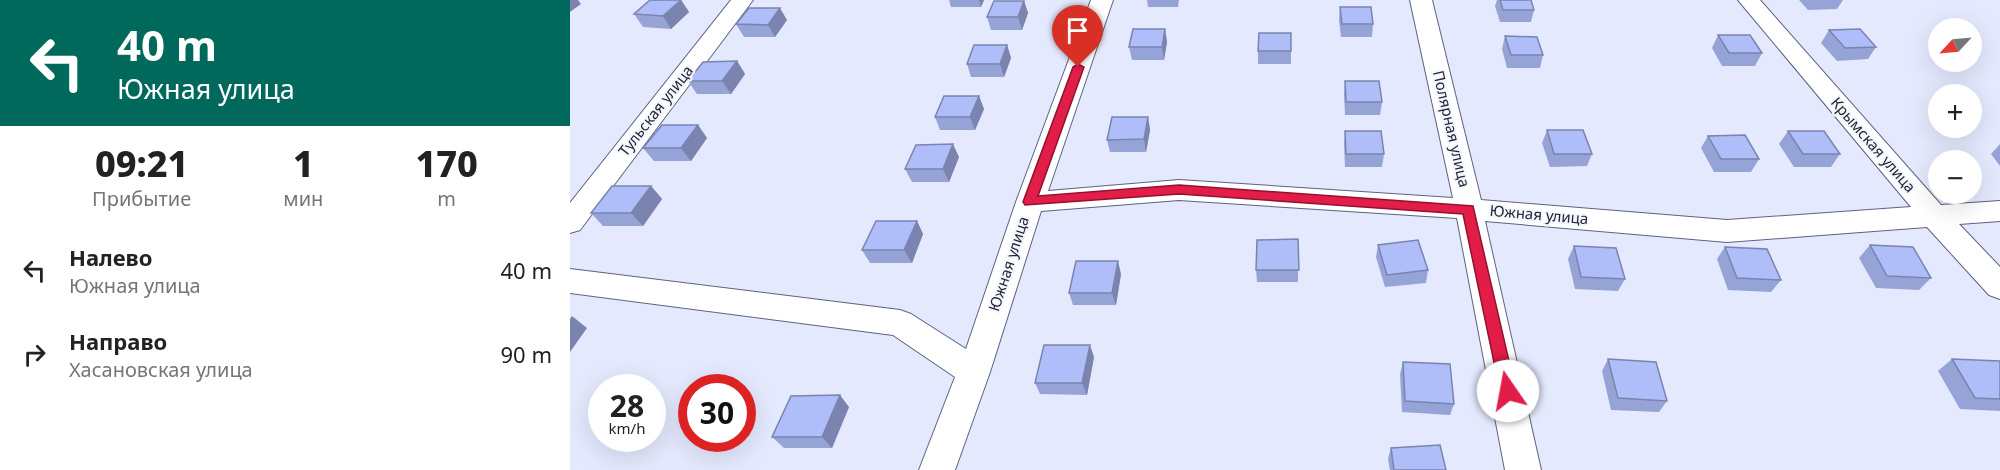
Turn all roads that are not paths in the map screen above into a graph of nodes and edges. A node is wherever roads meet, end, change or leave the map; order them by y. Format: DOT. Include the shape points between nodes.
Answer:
graph roads {
  1 [pos="1102,0"];
  2 [pos="1421,0"];
  3 [pos="1749,0"];
  4 [pos="732,1"];
  5 [pos="1030,202"];
  6 [pos="1469,209"];
  7 [pos="2000,211"];
  8 [pos="1934,216"];
  9 [pos="570,223"];
  10 [pos="570,281"];
  11 [pos="2000,287"];
  12 [pos="974,372"];
  13 [pos="937,470"];
  14 [pos="1523,470"];
  1 -- 5 [label="street"];
  2 -- 6 [label="street, Полярная улица"];
  3 -- 8 [label="street, Крымская улица"];
  4 -- 9 [label="street, Тульская улица"];
  5 -- 6 [label="street, Южная улица" via="1179,190"];
  5 -- 12 [label="street, Южная улица"];
  6 -- 8 [label="street, Южная улица" via="1726,231"];
  6 -- 14 [label="street, Полярная улица"];
  7 -- 8 [label="street, Южная улица"];
  8 -- 11 [label="street, Крымская улица"];
  10 -- 12 [label="street" via="900,323"];
  12 -- 13 [label="street, Южная улица"];
}
